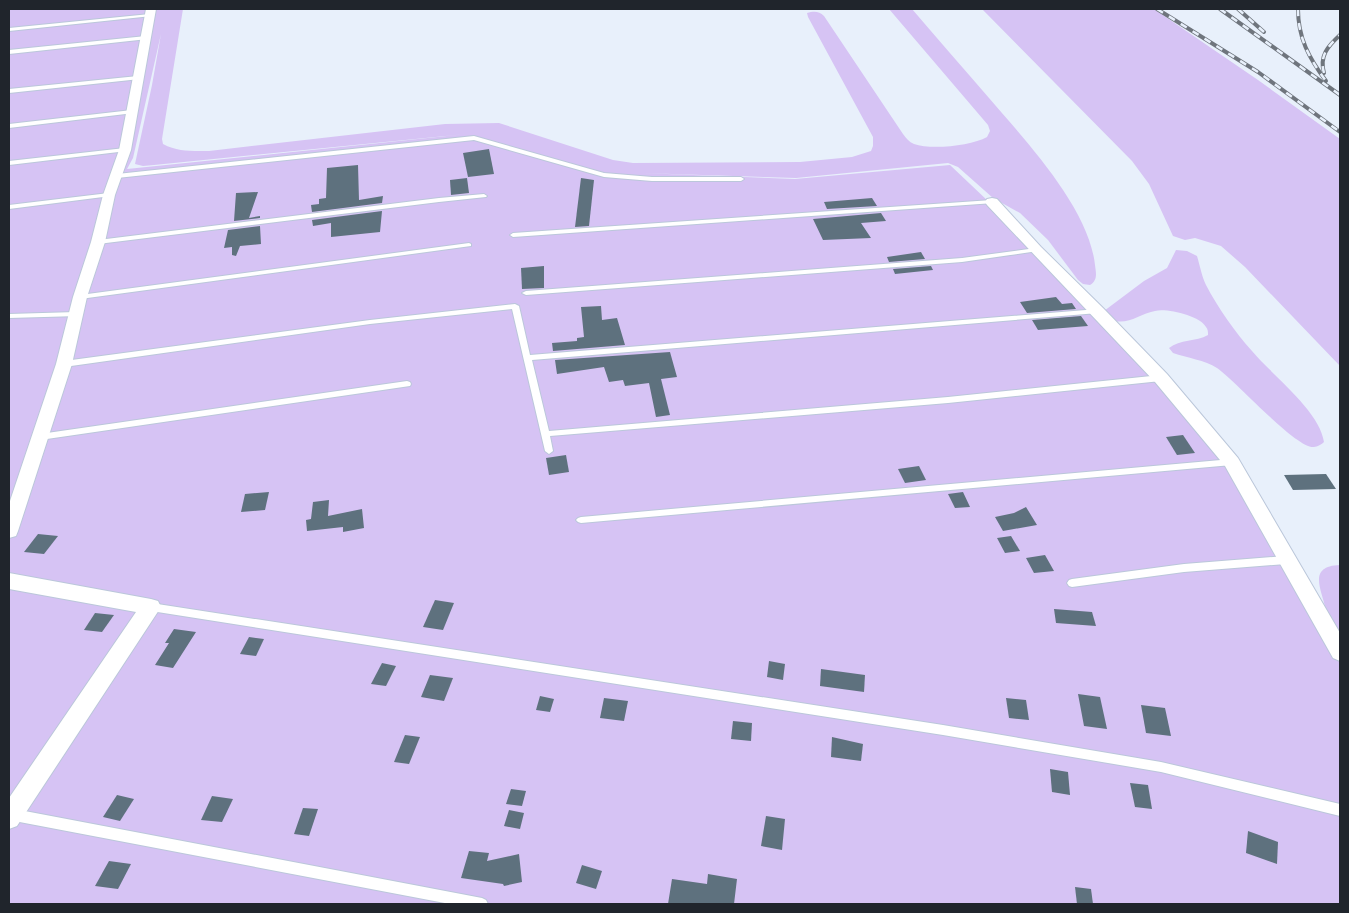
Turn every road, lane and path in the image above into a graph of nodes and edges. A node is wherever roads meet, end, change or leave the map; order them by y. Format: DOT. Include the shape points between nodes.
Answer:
graph roads {
  1 [pos="150,12"];
  2 [pos="9,30"];
  3 [pos="146,38"];
  4 [pos="9,52"];
  5 [pos="138,78"];
  6 [pos="9,91"];
  7 [pos="132,112"];
  8 [pos="9,126"];
  9 [pos="125,150"];
  10 [pos="9,163"];
  11 [pos="117,176"];
  12 [pos="740,179"];
  13 [pos="109,195"];
  14 [pos="484,196"];
  15 [pos="992,202"];
  16 [pos="9,207"];
  17 [pos="513,235"];
  18 [pos="98,242"];
  19 [pos="469,245"];
  20 [pos="1036,250"];
  21 [pos="526,293"];
  22 [pos="80,297"];
  23 [pos="1098,311"];
  24 [pos="76,314"];
  25 [pos="9,316"];
  26 [pos="527,358"];
  27 [pos="64,364"];
  28 [pos="1161,378"];
  29 [pos="407,384"];
  30 [pos="551,433"];
  31 [pos="40,437"];
  32 [pos="549,451"];
  33 [pos="1232,462"];
  34 [pos="580,520"];
  35 [pos="9,531"];
  36 [pos="1286,560"];
  37 [pos="9,582"];
  38 [pos="1072,583"];
  39 [pos="151,607"];
  40 [pos="1340,652"];
  41 [pos="1340,810"];
  42 [pos="10,815"];
  43 [pos="482,904"];
  1 -- 2 [label="lane"];
  1 -- 3 [label="street"];
  3 -- 4 [label="lane"];
  3 -- 5 [label="street"];
  5 -- 6 [label="lane"];
  5 -- 7 [label="street"];
  7 -- 8 [label="lane"];
  7 -- 9 [label="street"];
  9 -- 10 [label="lane"];
  9 -- 11 [label="street"];
  11 -- 12 [label="lane" via="474,138 604,175 652,179"];
  11 -- 13 [label="street"];
  13 -- 16 [label="lane"];
  13 -- 18 [label="street"];
  14 -- 18 [label="lane"];
  15 -- 17 [label="lane"];
  15 -- 20 [label="street"];
  18 -- 22 [label="street"];
  19 -- 22 [label="lane"];
  20 -- 21 [label="lane" via="962,260"];
  20 -- 23 [label="street"];
  22 -- 24 [label="street"];
  23 -- 26 [label="lane"];
  23 -- 28 [label="street"];
  24 -- 25 [label="lane"];
  24 -- 27 [label="street"];
  26 -- 27 [label="lane" via="515,306 370,322"];
  26 -- 32 [label="lane"];
  27 -- 31 [label="street"];
  28 -- 30 [label="lane" via="948,400"];
  28 -- 33 [label="street"];
  29 -- 31 [label="lane"];
  31 -- 35 [label="street"];
  33 -- 34 [label="lane"];
  33 -- 36 [label="street"];
  36 -- 38 [label="lane" via="1184,568"];
  36 -- 40 [label="street"];
  37 -- 39 [label="street"];
  39 -- 41 [label="lane" via="1123,760"];
  39 -- 42 [label="street"];
  42 -- 43 [label="lane"];
}
